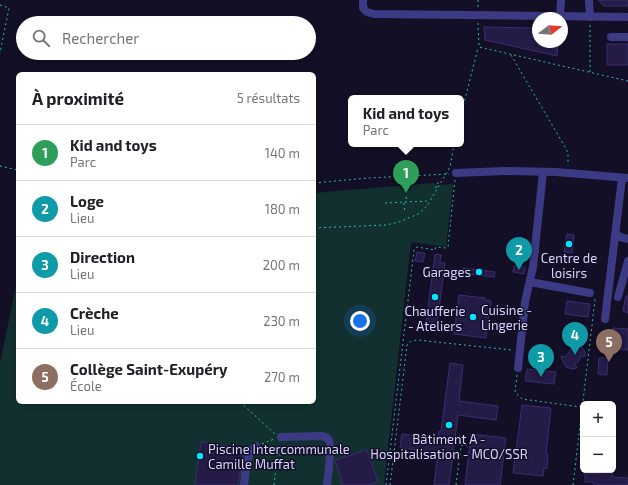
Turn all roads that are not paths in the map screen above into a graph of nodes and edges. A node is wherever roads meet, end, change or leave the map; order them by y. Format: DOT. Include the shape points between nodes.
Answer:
graph roads {
  1 [pos="363,0"];
  2 [pos="561,0"];
  3 [pos="589,0"];
  4 [pos="560,12"];
  5 [pos="532,16"];
  6 [pos="568,16"];
  7 [pos="590,17"];
  8 [pos="628,17"];
  9 [pos="611,37"];
  10 [pos="628,37"];
  11 [pos="543,172"];
  12 [pos="456,173"];
  13 [pos="625,178"];
  14 [pos="616,234"];
  15 [pos="628,239"];
  16 [pos="522,249"];
  17 [pos="535,250"];
  18 [pos="628,261"];
  19 [pos="530,282"];
  20 [pos="590,293"];
  21 [pos="618,297"];
  22 [pos="605,319"];
  23 [pos="518,368"];
  24 [pos="281,437"];
  25 [pos="256,446"];
  26 [pos="244,485"];
  27 [pos="327,485"];
  1 -- 5 [label="street" via="366,12 374,14"];
  2 -- 4 [label="street"];
  3 -- 7 [label="street"];
  6 -- 7 [label="street"];
  7 -- 8 [label="street"];
  9 -- 10 [label="street"];
  11 -- 12 [label="street"];
  11 -- 13 [label="street"];
  11 -- 17 [label="street"];
  13 -- 14 [label="street"];
  14 -- 15 [label="street"];
  14 -- 22 [label="street"];
  16 -- 17 [label="street"];
  17 -- 19 [label="street"];
  18 -- 21 [label="street"];
  19 -- 20 [label="street"];
  19 -- 23 [label="street" via="525,302"];
  24 -- 27 [label="street" via="321,436 328,439 330,446"];
  25 -- 26 [label="street" via="249,454"];
}
